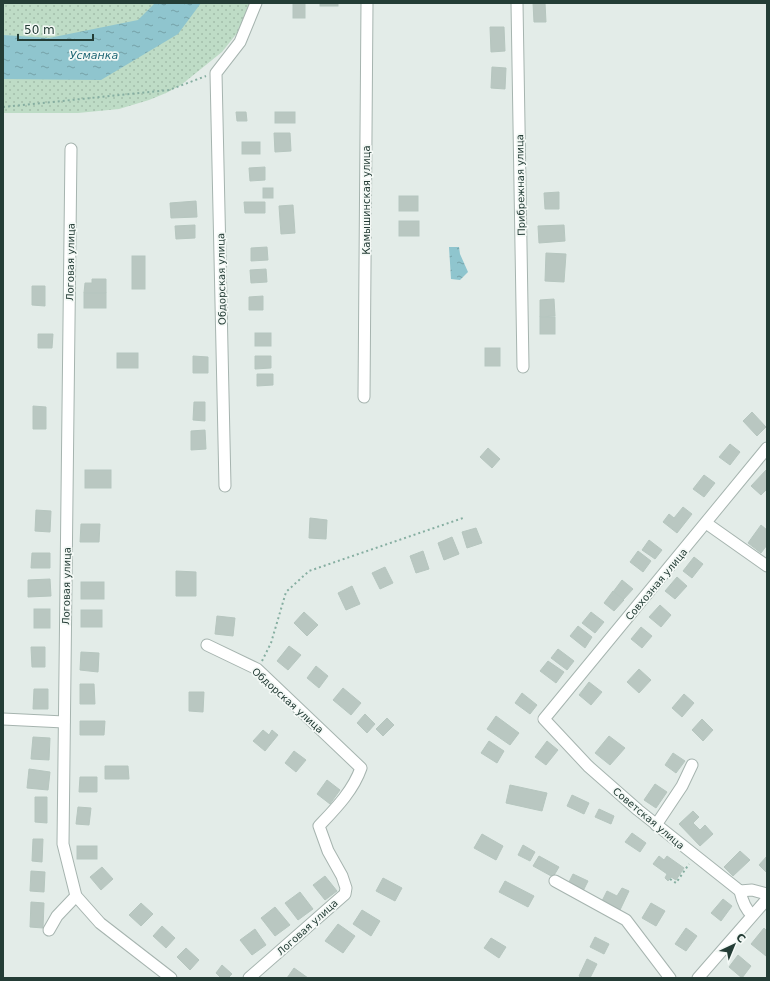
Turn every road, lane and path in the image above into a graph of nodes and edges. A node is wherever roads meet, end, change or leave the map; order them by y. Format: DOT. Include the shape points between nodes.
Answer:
graph roads {
  1 [pos="256,3"];
  2 [pos="367,3"];
  3 [pos="518,3"];
  4 [pos="216,73"];
  5 [pos="3,108"];
  6 [pos="71,149"];
  7 [pos="523,367"];
  8 [pos="364,397"];
  9 [pos="767,448"];
  10 [pos="225,486"];
  11 [pos="462,518"];
  12 [pos="706,523"];
  13 [pos="767,566"];
  14 [pos="207,646"];
  15 [pos="257,669"];
  16 [pos="3,719"];
  17 [pos="544,719"];
  18 [pos="64,722"];
  19 [pos="692,765"];
  20 [pos="361,768"];
  21 [pos="656,825"];
  22 [pos="695,856"];
  23 [pos="670,879"];
  24 [pos="555,881"];
  25 [pos="740,891"];
  26 [pos="767,894"];
  27 [pos="76,896"];
  28 [pos="767,899"];
  29 [pos="752,915"];
  30 [pos="49,930"];
  31 [pos="171,978"];
  32 [pos="249,978"];
  33 [pos="670,978"];
  34 [pos="698,978"];
  1 -- 4 [label="street" via="240,42"];
  2 -- 8 [label="street, Камышинская улица"];
  3 -- 7 [label="street, Прибрежная улица"];
  4 -- 5 [label="path" via="169,90"];
  4 -- 10 [label="street, Обдорская улица"];
  6 -- 18 [label="street, Логовая улица"];
  9 -- 12 [label="street, Совхозная улица"];
  11 -- 15 [label="path" via="309,571 286,592 271,643"];
  12 -- 13 [label="street"];
  12 -- 17 [label="street, Совхозная улица"];
  14 -- 15 [label="street, Обдорская улица"];
  15 -- 20 [label="street, Обдорская улица"];
  16 -- 18 [label="street"];
  17 -- 21 [label="street, Советская улица" via="588,766"];
  18 -- 27 [label="street, Логовая улица" via="63,844"];
  19 -- 21 [label="street" via="682,786"];
  20 -- 32 [label="street, Логовая улица" via="339,805 319,826 328,851 342,876 345,894"];
  21 -- 22 [label="street, Советская улица"];
  22 -- 23 [label="path" via="676,883"];
  22 -- 25 [label="street, Советская улица"];
  24 -- 33 [label="street" via="626,920"];
  25 -- 26 [label="street" via="752,890"];
  25 -- 29 [label="street" via="743,902"];
  27 -- 30 [label="street" via="57,916"];
  27 -- 31 [label="street, Логовая улица" via="100,923"];
  28 -- 29 [label="street"];
  29 -- 34 [label="street"];
}
